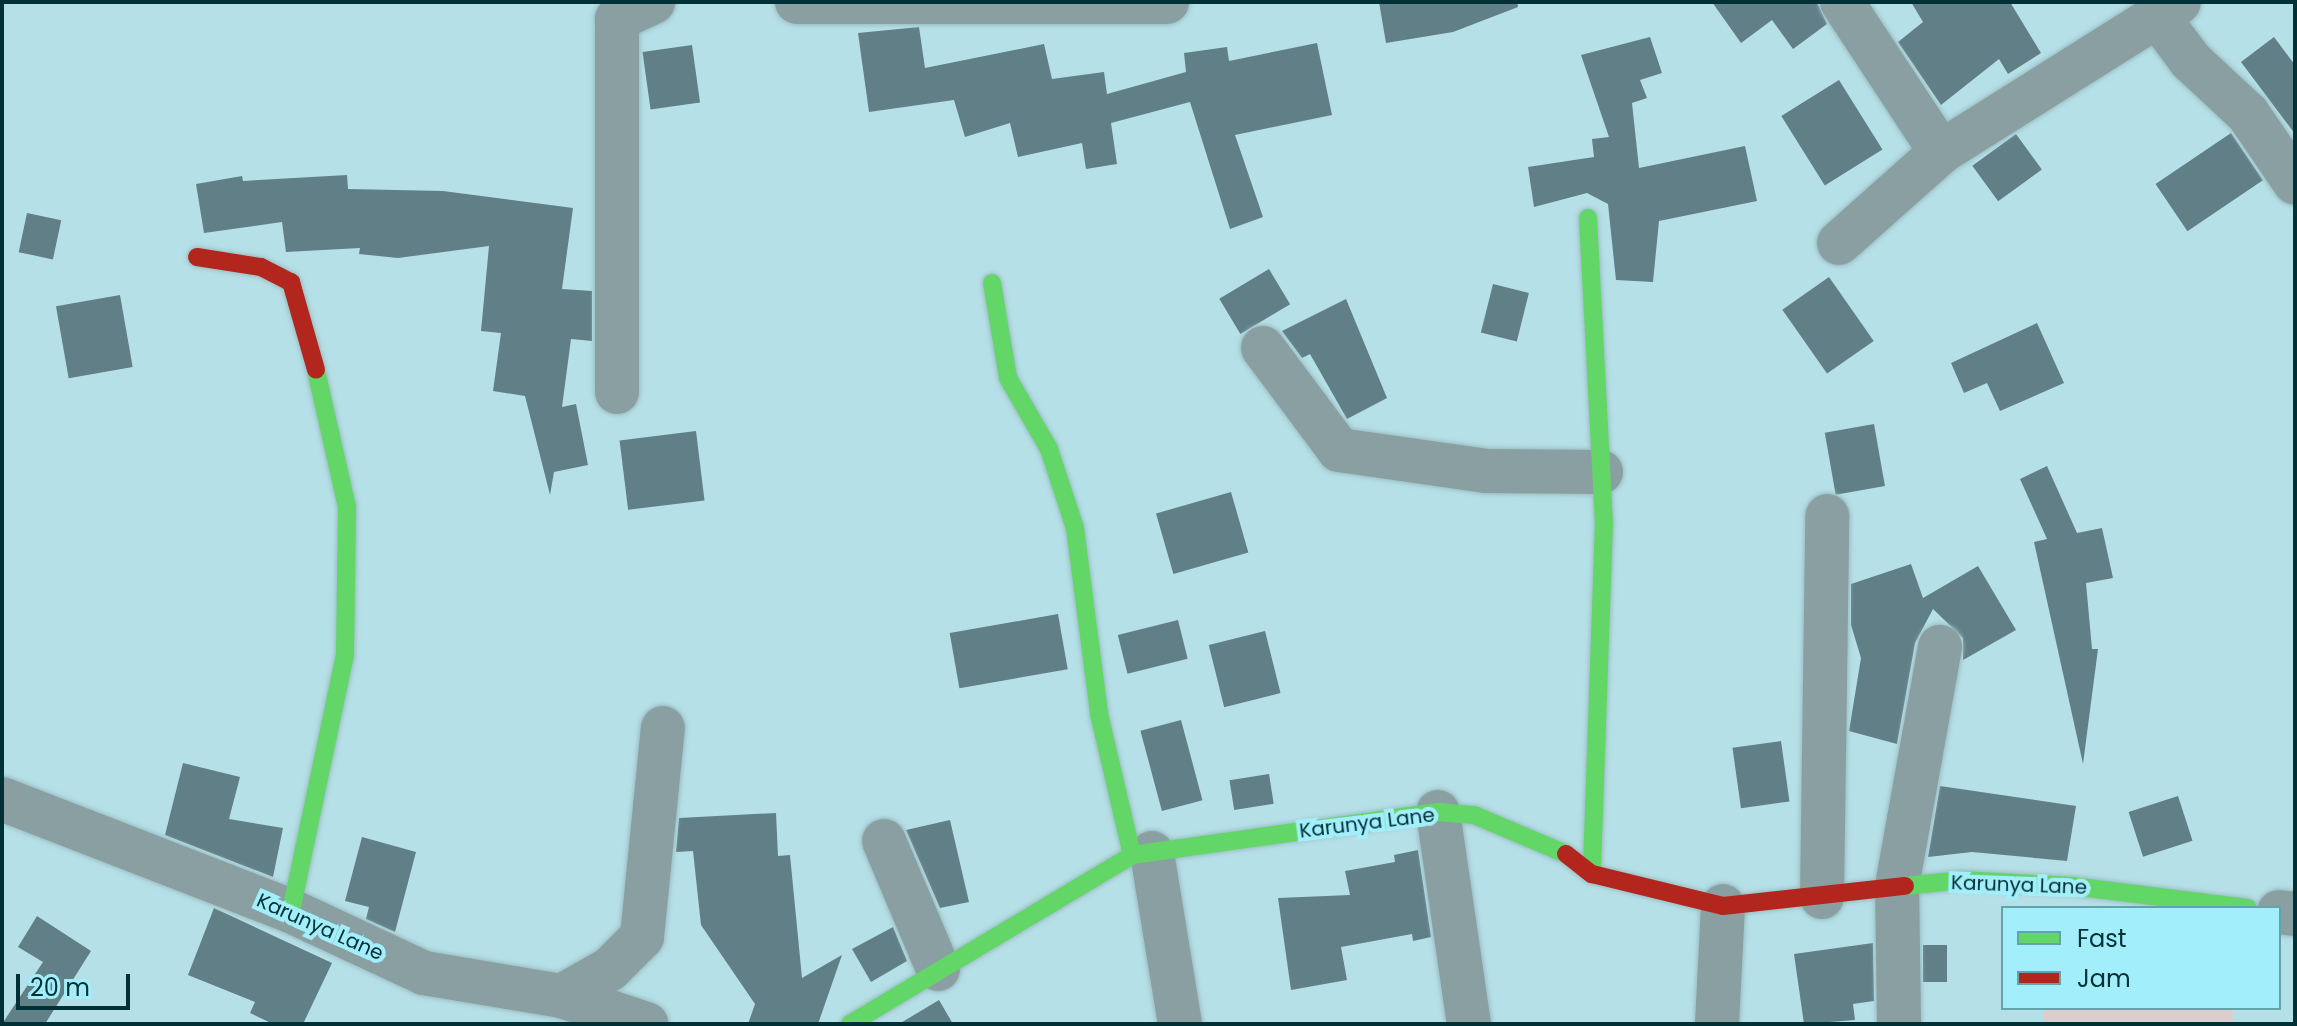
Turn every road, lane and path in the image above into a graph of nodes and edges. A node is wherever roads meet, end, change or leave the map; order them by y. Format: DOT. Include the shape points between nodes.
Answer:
graph roads {
  1 [pos="653,2"];
  2 [pos="797,2"];
  3 [pos="1167,2"];
  4 [pos="1842,2"];
  5 [pos="2168,10"];
  6 [pos="1941,152"];
  7 [pos="2295,183"];
  8 [pos="1588,218"];
  9 [pos="1839,243"];
  10 [pos="197,257"];
  11 [pos="992,283"];
  12 [pos="1263,348"];
  13 [pos="617,392"];
  14 [pos="1601,472"];
  15 [pos="1827,516"];
  16 [pos="1940,647"];
  17 [pos="663,728"];
  18 [pos="2,799"];
  19 [pos="1438,812"];
  20 [pos="884,841"];
  21 [pos="1142,854"];
  22 [pos="1592,874"];
  23 [pos="1897,886"];
  24 [pos="1822,897"];
  25 [pos="1723,906"];
  26 [pos="2232,906"];
  27 [pos="291,911"];
  28 [pos="938,969"];
  29 [pos="562,996"];
  30 [pos="646,1024"];
  31 [pos="850,1024"];
  32 [pos="1180,1024"];
  33 [pos="1469,1024"];
  34 [pos="1717,1024"];
  35 [pos="1899,1024"];
  1 -- 13 [label="street" via="617,19"];
  2 -- 3 [label="street"];
  4 -- 6 [label="street"];
  5 -- 6 [label="street"];
  5 -- 7 [label="street" via="2191,61 2248,114"];
  6 -- 9 [label="street"];
  8 -- 14 [label="street"];
  10 -- 27 [label="street" via="261,267 291,282 331,420 347,507 345,654"];
  11 -- 21 [label="street" via="1008,378 1049,449 1075,528 1099,714"];
  12 -- 14 [label="street" via="1339,450 1486,471"];
  14 -- 22 [label="street"];
  15 -- 24 [label="street"];
  16 -- 23 [label="street"];
  17 -- 29 [label="street" via="642,937 610,969"];
  18 -- 27 [label="street, Karunya Lane"];
  19 -- 21 [label="street, Karunya Lane"];
  19 -- 22 [label="street, Karunya Lane" via="1474,815 1563,852"];
  19 -- 33 [label="street"];
  20 -- 28 [label="street"];
  21 -- 28 [label="street, Karunya Lane"];
  21 -- 32 [label="street"];
  22 -- 25 [label="street, Karunya Lane"];
  23 -- 24 [label="street, Karunya Lane"];
  23 -- 26 [label="street, Karunya Lane" via="1962,880 2072,886"];
  23 -- 35 [label="street"];
  24 -- 25 [label="street, Karunya Lane"];
  25 -- 34 [label="street"];
  27 -- 29 [label="street, Karunya Lane" via="424,973"];
  28 -- 31 [label="street, Karunya Lane"];
  29 -- 30 [label="street, Karunya Lane"];
}
